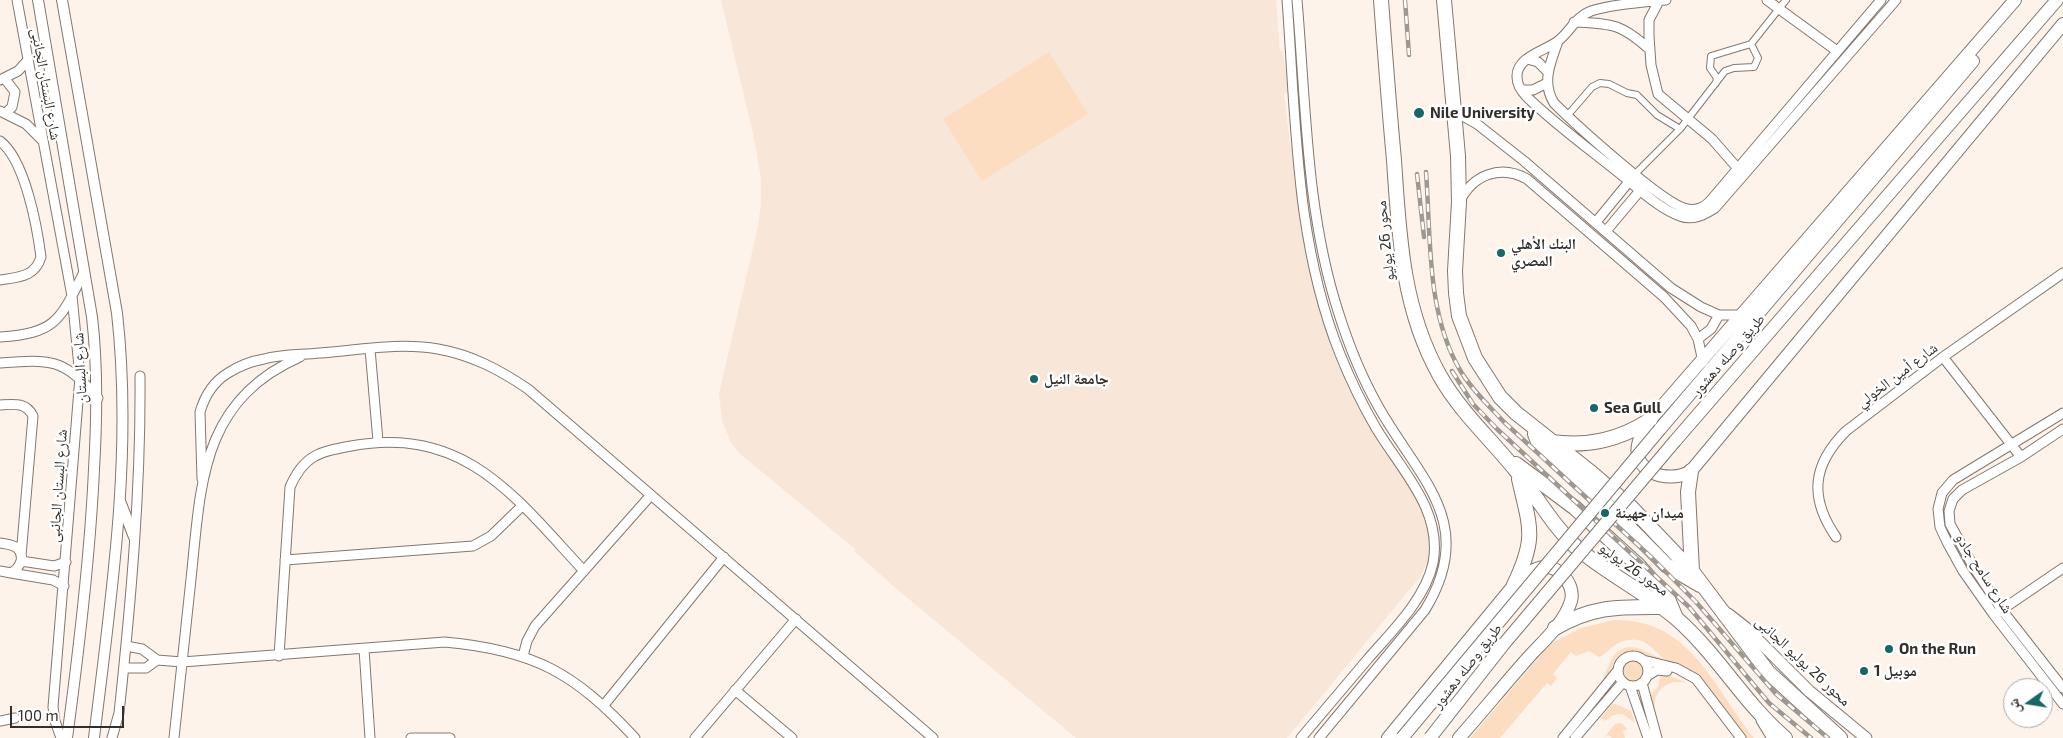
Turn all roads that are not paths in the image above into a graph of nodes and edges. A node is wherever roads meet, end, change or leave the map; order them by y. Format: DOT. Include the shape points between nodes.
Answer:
graph roads {
  1 [pos="17,0"];
  2 [pos="38,0"];
  3 [pos="62,0"];
  4 [pos="1286,0"];
  5 [pos="1298,0"];
  6 [pos="1381,0"];
  7 [pos="1444,0"];
  8 [pos="1666,0"];
  9 [pos="1767,0"];
  10 [pos="1786,0"];
  11 [pos="1880,0"];
  12 [pos="1896,0"];
  13 [pos="2014,0"];
  14 [pos="2025,0"];
  15 [pos="2057,0"];
  16 [pos="1659,1"];
  17 [pos="1780,8"];
  18 [pos="1574,22"];
  19 [pos="2063,24"];
  20 [pos="1849,35"];
  21 [pos="1558,41"];
  22 [pos="1859,43"];
  23 [pos="1751,44"];
  24 [pos="1649,49"];
  25 [pos="1837,51"];
  26 [pos="1527,59"];
  27 [pos="28,60"];
  28 [pos="1830,60"];
  29 [pos="1292,66"];
  30 [pos="1303,66"];
  31 [pos="1839,67"];
  32 [pos="1548,72"];
  33 [pos="3,79"];
  34 [pos="1293,80"];
  35 [pos="1304,80"];
  36 [pos="1547,83"];
  37 [pos="1716,83"];
  38 [pos="1522,90"];
  39 [pos="1454,111"];
  40 [pos="3,112"];
  41 [pos="1567,116"];
  42 [pos="1688,120"];
  43 [pos="1680,129"];
  44 [pos="42,140"];
  45 [pos="0,141"];
  46 [pos="1524,161"];
  47 [pos="1740,171"];
  48 [pos="1515,174"];
  49 [pos="1632,178"];
  50 [pos="1643,186"];
  51 [pos="1460,202"];
  52 [pos="1596,222"];
  53 [pos="1606,231"];
  54 [pos="84,272"];
  55 [pos="2063,273"];
  56 [pos="0,280"];
  57 [pos="1672,288"];
  58 [pos="72,296"];
  59 [pos="1664,297"];
  60 [pos="1719,314"];
  61 [pos="1742,315"];
  62 [pos="0,337"];
  63 [pos="1698,338"];
  64 [pos="370,349"];
  65 [pos="305,355"];
  66 [pos="1943,357"];
  67 [pos="1703,362"];
  68 [pos="0,364"];
  69 [pos="140,376"];
  70 [pos="80,377"];
  71 [pos="98,398"];
  72 [pos="0,404"];
  73 [pos="2063,413"];
  74 [pos="1650,420"];
  75 [pos="1532,427"];
  76 [pos="2063,429"];
  77 [pos="378,441"];
  78 [pos="1551,442"];
  79 [pos="2010,444"];
  80 [pos="1499,452"];
  81 [pos="2021,457"];
  82 [pos="1691,471"];
  83 [pos="1518,473"];
  84 [pos="202,479"];
  85 [pos="651,495"];
  86 [pos="118,498"];
  87 [pos="522,506"];
  88 [pos="134,537"];
  89 [pos="1836,537"];
  90 [pos="2,544"];
  91 [pos="724,558"];
  92 [pos="21,559"];
  93 [pos="285,560"];
  94 [pos="66,562"];
  95 [pos="2063,568"];
  96 [pos="0,571"];
  97 [pos="584,571"];
  98 [pos="1692,571"];
  99 [pos="11,573"];
  100 [pos="1514,585"];
  101 [pos="64,586"];
  102 [pos="1703,586"];
  103 [pos="1659,607"];
  104 [pos="1717,607"];
  105 [pos="1998,612"];
  106 [pos="1676,618"];
  107 [pos="796,619"];
  108 [pos="1555,628"];
  109 [pos="126,646"];
  110 [pos="364,649"];
  111 [pos="279,656"];
  112 [pos="523,656"];
  113 [pos="157,660"];
  114 [pos="1643,660"];
  115 [pos="182,662"];
  116 [pos="124,668"];
  117 [pos="1618,670"];
  118 [pos="1645,679"];
  119 [pos="1626,684"];
  120 [pos="2063,688"];
  121 [pos="735,690"];
  122 [pos="2062,701"];
  123 [pos="604,705"];
  124 [pos="1756,710"];
  125 [pos="15,718"];
  126 [pos="0,721"];
  127 [pos="1461,736"];
  128 [pos="62,738"];
  129 [pos="67,738"];
  130 [pos="94,738"];
  131 [pos="112,738"];
  132 [pos="174,738"];
  133 [pos="370,738"];
  134 [pos="411,738"];
  135 [pos="450,738"];
  136 [pos="635,738"];
  137 [pos="694,738"];
  138 [pos="792,738"];
  139 [pos="933,738"];
  140 [pos="1301,738"];
  141 [pos="1319,738"];
  142 [pos="1388,738"];
  143 [pos="1402,738"];
  144 [pos="1430,738"];
  145 [pos="1563,738"];
  146 [pos="1575,738"];
  147 [pos="1648,738"];
  148 [pos="1657,738"];
  149 [pos="1735,738"];
  150 [pos="1741,738"];
  151 [pos="1773,738"];
  152 [pos="1785,738"];
  153 [pos="1840,738"];
  154 [pos="1866,738"];
  1 -- 27 [label="street, شارع البستان الجانبى"];
  2 -- 54 [label="street, شارع البستان"];
  3 -- 86 [label="street" via="122,355"];
  4 -- 29 [label="street"];
  5 -- 30 [label="street"];
  6 -- 80 [label="highway, محور 26 يوليو" via="1400,244 1409,299 1440,376 1472,422"];
  7 -- 39 [label="highway, محور 26 يوليو"];
  8 -- 16 [label="street"];
  9 -- 17 [label="street"];
  10 -- 17 [label="street"];
  11 -- 20 [label="street"];
  12 -- 22 [label="street"];
  13 -- 61 [label="main road"];
  14 -- 143 [label="main road, طريق وصله دهشور, bridge"];
  15 -- 144 [label="main road, طريق وصله دهشور, bridge" via="1668,449 1503,645"];
  16 -- 18 [label="street" via="1594,10"];
  16 -- 24 [label="street" via="1649,20"];
  17 -- 23 [label="street"];
  17 -- 25 [label="street"];
  18 -- 21 [label="street"];
  18 -- 24 [label="street" via="1616,25"];
  19 -- 82 [label="main road"];
  20 -- 22 [label="street" via="1852,41"];
  20 -- 25 [label="street"];
  21 -- 26 [label="street"];
  21 -- 32 [label="street"];
  22 -- 31 [label="street"];
  23 -- 37 [label="street" via="1758,58 1754,66 1725,72"];
  23 -- 37 [label="street" via="1711,56 1710,68 1717,78"];
  24 -- 42 [label="street" via="1658,94"];
  25 -- 28 [label="street"];
  26 -- 32 [label="street" via="1538,62"];
  26 -- 38 [label="street" via="1516,76"];
  27 -- 33 [label="street" via="18,71"];
  27 -- 44 [label="street, شارع البستان الجانبى"];
  28 -- 31 [label="street"];
  28 -- 47 [label="street"];
  29 -- 30 [label="street"];
  29 -- 34 [label="street"];
  30 -- 35 [label="street"];
  31 -- 47 [label="street"];
  32 -- 36 [label="street"];
  33 -- 40 [label="street" via="12,84 16,92 12,108"];
  34 -- 35 [label="street"];
  34 -- 140 [label="street" via="1301,201 1323,304 1359,398 1428,511 1435,546 1432,564 1417,599"];
  35 -- 141 [label="street" via="1318,226 1338,312 1376,404 1436,496 1447,534 1443,572 1425,610"];
  36 -- 38 [label="street" via="1533,90"];
  36 -- 41 [label="street" via="1551,98"];
  37 -- 42 [label="street"];
  38 -- 49 [label="street"];
  39 -- 46 [label="street" via="1477,124"];
  39 -- 51 [label="highway, محور 26 يوليو"];
  40 -- 44 [label="street" via="26,124"];
  41 -- 43 [label="street" via="1592,87 1600,83 1609,84 1637,95 1657,115"];
  41 -- 49 [label="street"];
  42 -- 43 [label="street"];
  42 -- 47 [label="street" via="1712,139"];
  43 -- 49 [label="street"];
  44 -- 58 [label="street, شارع البستان الجانبى"];
  45 -- 56 [label="street" via="21,169 41,257 30,274"];
  46 -- 48 [label="street"];
  46 -- 52 [label="street"];
  47 -- 50 [label="street" via="1711,200 1694,210 1680,207"];
  48 -- 51 [label="street" via="1496,172 1486,175 1470,185"];
  48 -- 59 [label="street" via="1527,180"];
  49 -- 50 [label="street"];
  49 -- 52 [label="street"];
  50 -- 53 [label="street"];
  51 -- 75 [label="highway, محور 26 يوليو" via="1456,286 1459,316 1466,338 1487,378 1505,402"];
  52 -- 53 [label="street"];
  53 -- 57 [label="street"];
  54 -- 58 [label="street"];
  54 -- 71 [label="street, شارع البستان" via="97,357"];
  55 -- 66 [label="street, شارع أمين الخولي"];
  57 -- 59 [label="street"];
  57 -- 60 [label="street" via="1701,307"];
  58 -- 62 [label="street" via="55,322 41,331"];
  58 -- 70 [label="street, شارع البستان الجانبى"];
  59 -- 63 [label="street" via="1692,326"];
  60 -- 61 [label="street"];
  60 -- 63 [label="street" via="1711,329"];
  61 -- 67 [label="main road"];
  63 -- 67 [label="street"];
  64 -- 65 [label="street"];
  64 -- 77 [label="street"];
  64 -- 85 [label="street" via="404,346 438,349 470,357 500,370 528,389"];
  65 -- 84 [label="street" via="277,368 242,398 216,436"];
  65 -- 84 [label="street" via="282,355 245,364 213,386 200,412"];
  66 -- 79 [label="street"];
  66 -- 89 [label="street, شارع أمين الخولي" via="1832,445 1822,462 1818,502"];
  67 -- 74 [label="main road"];
  68 -- 70 [label="street" via="41,360 55,363"];
  69 -- 88 [label="street"];
  70 -- 71 [label="street"];
  70 -- 94 [label="street, شارع البستان الجانبى"];
  71 -- 129 [label="street, شارع البستان" via="92,513"];
  72 -- 92 [label="street" via="25,406 33,416"];
  73 -- 79 [label="street, شارع سامح جادو"];
  74 -- 78 [label="highway" via="1624,435 1596,443"];
  74 -- 82 [label="main road" via="1638,447 1646,468 1655,475 1670,479"];
  75 -- 78 [label="highway, محور 26 يوليو"];
  75 -- 102 [label="highway, محور 26 يوليو" via="1538,442 1547,452 1601,499 1666,565"];
  76 -- 81 [label="street, شارع سامح جادو"];
  77 -- 87 [label="street" via="410,443 441,450 497,480"];
  77 -- 93 [label="street" via="320,452 296,473 290,487"];
  78 -- 98 [label="highway, محور 26 يوليو" via="1631,507"];
  79 -- 81 [label="street"];
  79 -- 105 [label="street, شارع سامح جادو" via="1952,480 1942,493 1938,510 1940,527 1963,571"];
  80 -- 83 [label="highway, محور 26 يوليو"];
  80 -- 106 [label="highway, محور 26 يوليو" via="1575,508 1639,566 1668,599"];
  81 -- 105 [label="street, شارع سامح جادو" via="1962,490 1949,511 1950,524"];
  82 -- 98 [label="highway" via="1688,492"];
  83 -- 100 [label="highway" via="1531,533 1526,561"];
  83 -- 103 [label="highway, محور 26 يوليو" via="1548,516 1577,548"];
  84 -- 115 [label="street"];
  85 -- 91 [label="street"];
  85 -- 97 [label="street"];
  86 -- 88 [label="street"];
  86 -- 130 [label="street"];
  87 -- 93 [label="street" via="492,536 473,546"];
  87 -- 97 [label="street"];
  88 -- 109 [label="street"];
  90 -- 92 [label="street" via="16,547"];
  91 -- 107 [label="street"];
  91 -- 123 [label="street"];
  92 -- 94 [label="street" via="54,566"];
  92 -- 99 [label="street"];
  93 -- 111 [label="street"];
  94 -- 101 [label="street, شارع البستان الجانبى"];
  95 -- 105 [label="street"];
  96 -- 99 [label="street"];
  97 -- 112 [label="street" via="535,626"];
  98 -- 102 [label="highway, محور 26 يوليو"];
  99 -- 101 [label="street" via="53,580"];
  100 -- 108 [label="main road" via="1536,568 1552,568 1564,577 1572,597"];
  100 -- 142 [label="main road"];
  101 -- 128 [label="street, شارع البستان الجانبى" via="53,707"];
  102 -- 104 [label="highway, محور 26 يوليو"];
  103 -- 106 [label="highway, محور 26 يوليو"];
  103 -- 108 [label="highway" via="1590,611"];
  104 -- 153 [label="highway, محور 26 يوليو" via="1768,672"];
  104 -- 154 [label="main road, محور 26 يوليو الجانبى" via="1746,628 1809,692"];
  105 -- 120 [label="street, شارع سامح جادو"];
  105 -- 122 [label="street, شارع سامح جادو"];
  106 -- 124 [label="highway, محور 26 يوليو" via="1712,654"];
  107 -- 121 [label="street"];
  107 -- 139 [label="street"];
  108 -- 127 [label="main road"];
  109 -- 113 [label="street" via="142,649"];
  109 -- 116 [label="street"];
  110 -- 111 [label="street"];
  110 -- 112 [label="street" via="444,642 484,646"];
  110 -- 133 [label="street"];
  111 -- 115 [label="street"];
  112 -- 123 [label="street" via="567,676"];
  113 -- 115 [label="street"];
  113 -- 116 [label="street" via="146,668"];
  114 -- 117 [label="street" via="1636,656 1627,657"];
  114 -- 118 [label="street" via="1648,667"];
  114 -- 150 [label="street" via="1689,674"];
  115 -- 132 [label="street"];
  116 -- 131 [label="street" via="119,713"];
  117 -- 119 [label="street"];
  117 -- 145 [label="street"];
  118 -- 119 [label="street"];
  118 -- 148 [label="street" via="1644,697"];
  118 -- 149 [label="street" via="1654,671 1661,670 1686,678"];
  119 -- 146 [label="street"];
  119 -- 147 [label="street"];
  121 -- 137 [label="street"];
  121 -- 138 [label="street"];
  123 -- 136 [label="street"];
  124 -- 151 [label="main road"];
  124 -- 152 [label="highway, محور 26 يوليو"];
  125 -- 126 [label="street"];
  134 -- 135 [label="street"];
}
